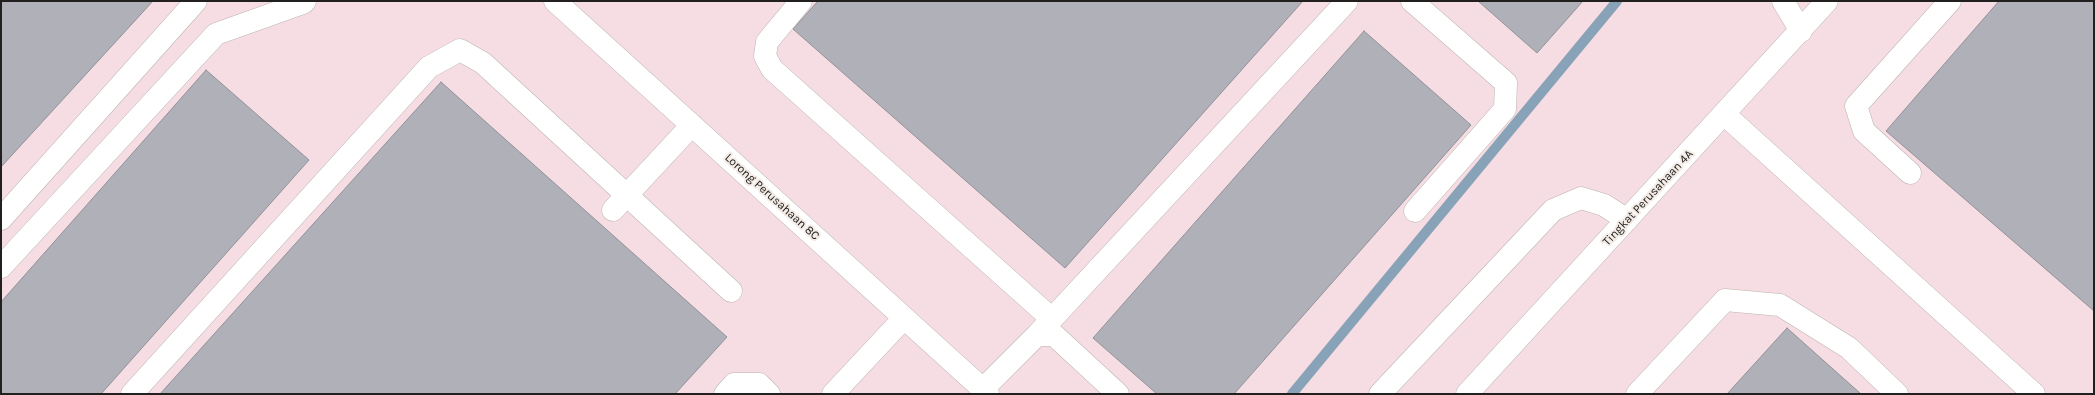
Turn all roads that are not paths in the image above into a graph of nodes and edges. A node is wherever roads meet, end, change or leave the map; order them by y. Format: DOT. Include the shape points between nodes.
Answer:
graph roads {
  1 [pos="196,1"];
  2 [pos="305,1"];
  3 [pos="555,1"];
  4 [pos="801,1"];
  5 [pos="1347,1"];
  6 [pos="1412,1"];
  7 [pos="1783,1"];
  8 [pos="1828,1"];
  9 [pos="1950,1"];
  10 [pos="1800,30"];
  11 [pos="1724,114"];
  12 [pos="692,125"];
  13 [pos="1910,173"];
  14 [pos="620,202"];
  15 [pos="1415,211"];
  16 [pos="1,219"];
  17 [pos="1627,220"];
  18 [pos="1,267"];
  19 [pos="731,291"];
  20 [pos="904,318"];
  21 [pos="1044,327"];
  22 [pos="840,392"];
  23 [pos="985,392"];
  24 [pos="132,394"];
  25 [pos="725,394"];
  26 [pos="769,394"];
  27 [pos="1118,394"];
  28 [pos="1380,394"];
  29 [pos="1467,394"];
  30 [pos="1637,394"];
  31 [pos="1897,394"];
  32 [pos="2034,394"];
  1 -- 16 [label="street"];
  2 -- 18 [label="street" via="216,34"];
  3 -- 12 [label="street, Lorong Perusahaan 8C"];
  4 -- 21 [label="street" via="767,42 765,56 772,69"];
  5 -- 21 [label="street"];
  6 -- 15 [label="street" via="1506,83 1505,109"];
  7 -- 10 [label="street"];
  8 -- 10 [label="street, Tingkat Perusahaan 4A"];
  9 -- 13 [label="street" via="1856,106 1864,131"];
  10 -- 11 [label="street, Tingkat Perusahaan 4A"];
  11 -- 17 [label="street, Tingkat Perusahaan 4A"];
  11 -- 32 [label="street"];
  12 -- 14 [label="street"];
  12 -- 20 [label="street, Lorong Perusahaan 8C"];
  14 -- 19 [label="street"];
  14 -- 24 [label="street" via="483,63 460,50 429,67"];
  17 -- 28 [label="street" via="1604,205 1581,198 1553,210"];
  17 -- 29 [label="street, Tingkat Perusahaan 4A"];
  20 -- 22 [label="street"];
  20 -- 23 [label="street, Lorong Perusahaan 8C"];
  21 -- 23 [label="street"];
  21 -- 27 [label="street"];
  25 -- 26 [label="street" via="734,384 758,384"];
  30 -- 31 [label="street" via="1725,300 1780,305 1849,348"];
}
